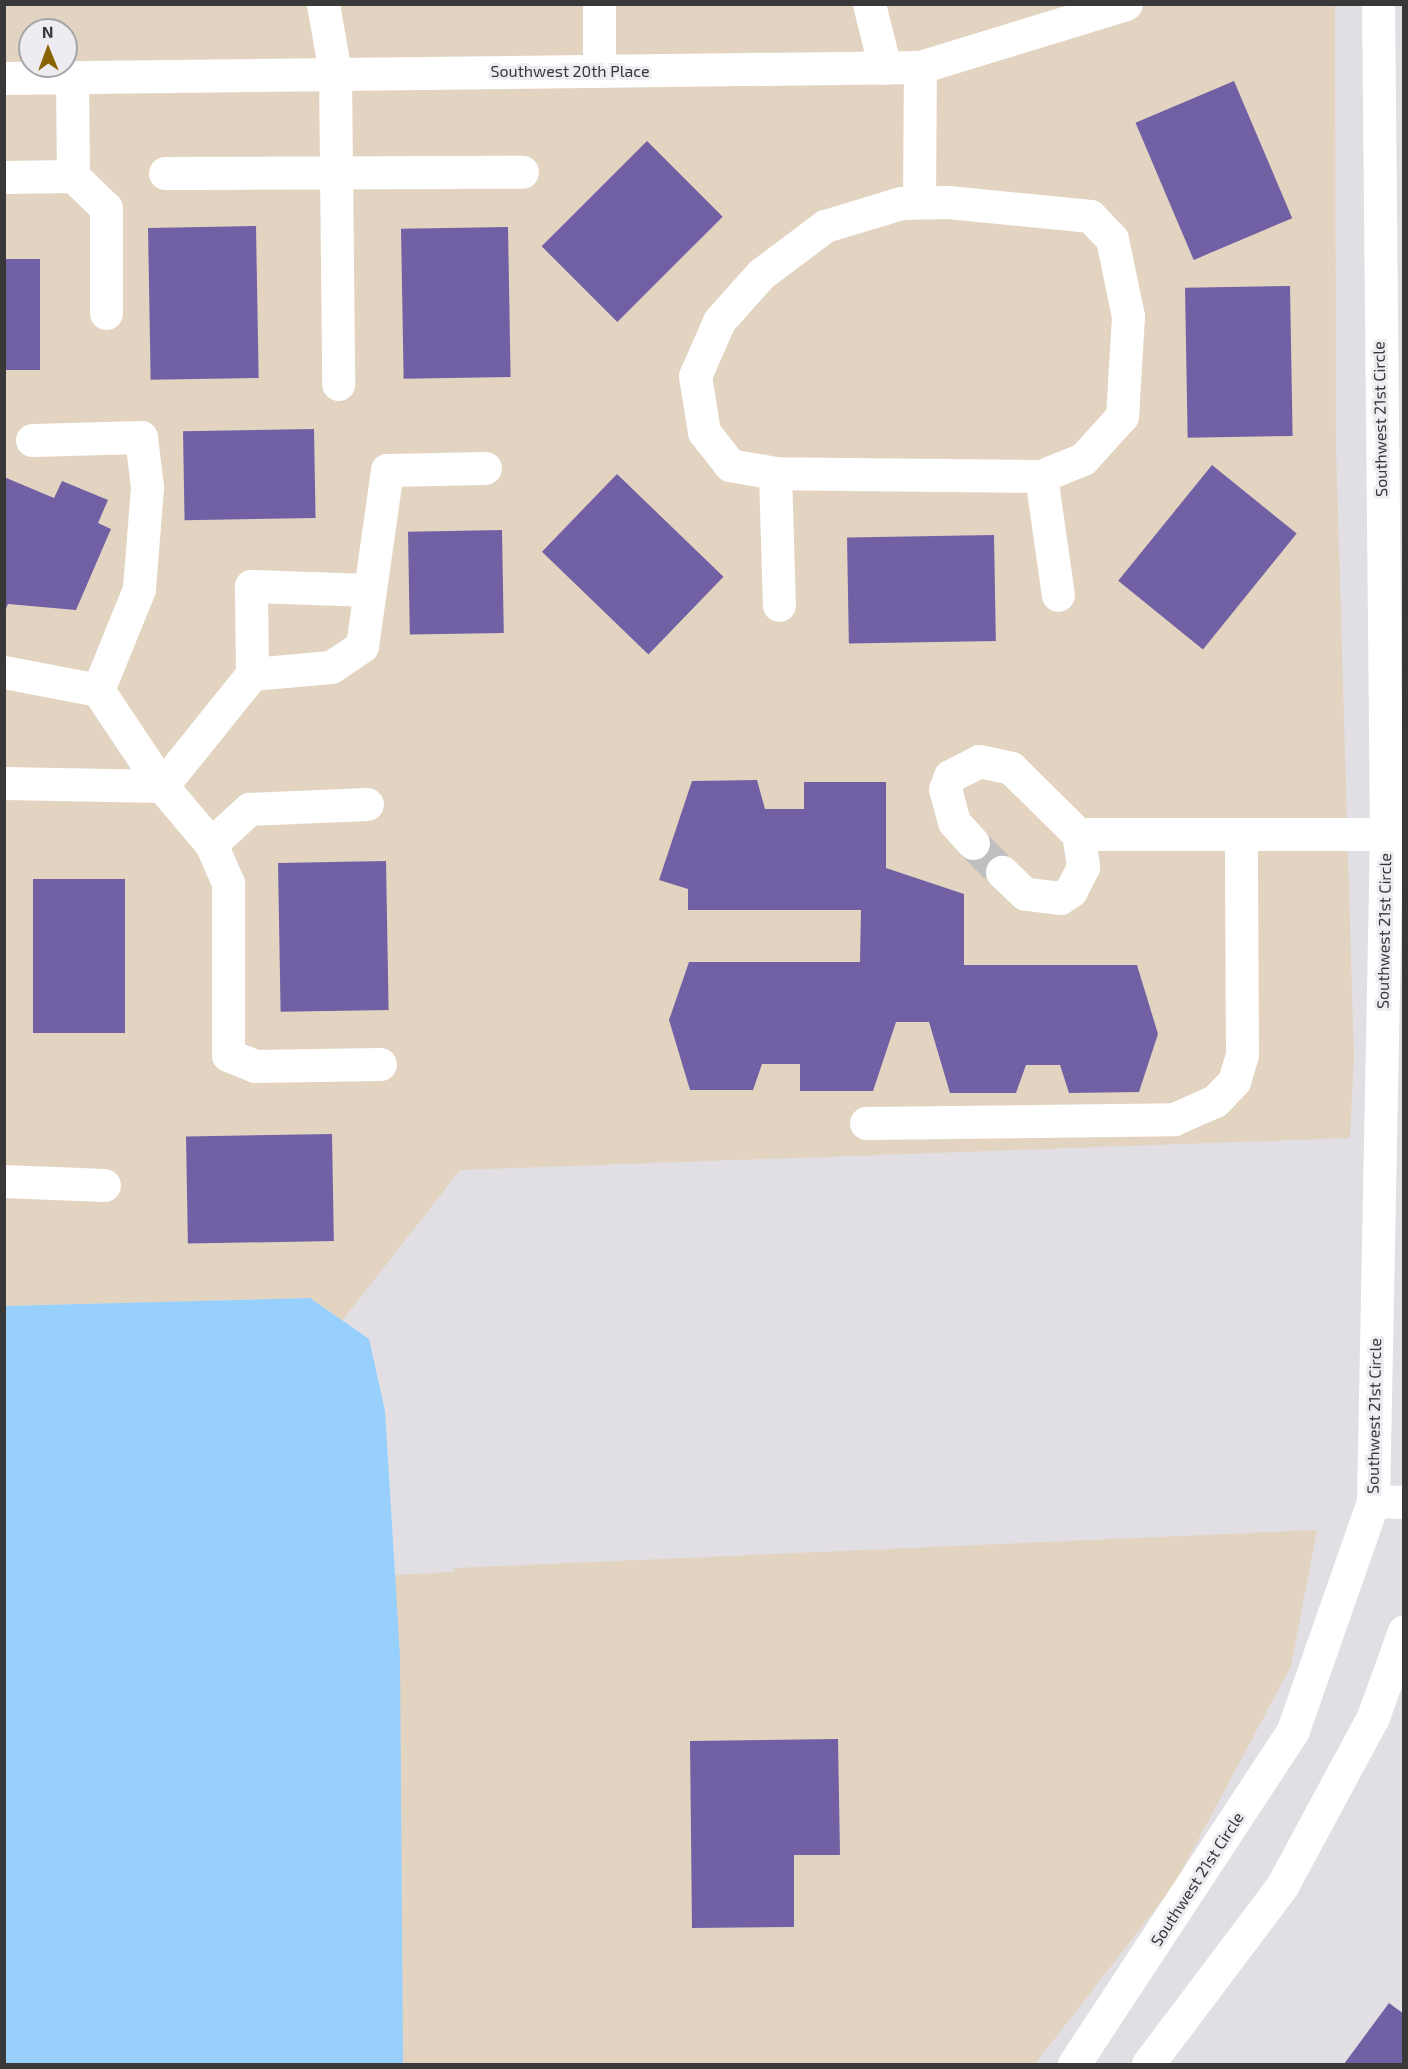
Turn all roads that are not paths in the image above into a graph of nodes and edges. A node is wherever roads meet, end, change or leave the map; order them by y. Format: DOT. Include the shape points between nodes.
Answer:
graph roads {
  1 [pos="323,4"];
  2 [pos="599,4"];
  3 [pos="869,4"];
  4 [pos="1126,4"];
  5 [pos="1378,4"];
  6 [pos="920,67"];
  7 [pos="885,68"];
  8 [pos="599,71"];
  9 [pos="335,73"];
  10 [pos="78,77"];
  11 [pos="72,78"];
  12 [pos="335,172"];
  13 [pos="522,172"];
  14 [pos="165,173"];
  15 [pos="73,176"];
  16 [pos="4,177"];
  17 [pos="919,201"];
  18 [pos="106,313"];
  19 [pos="338,384"];
  20 [pos="32,440"];
  21 [pos="485,468"];
  22 [pos="775,473"];
  23 [pos="1041,476"];
  24 [pos="369,590"];
  25 [pos="1058,595"];
  26 [pos="779,605"];
  27 [pos="4,672"];
  28 [pos="252,674"];
  29 [pos="98,690"];
  30 [pos="4,783"];
  31 [pos="162,786"];
  32 [pos="367,804"];
  33 [pos="1078,834"];
  34 [pos="1241,834"];
  35 [pos="1395,834"];
  36 [pos="973,843"];
  37 [pos="211,844"];
  38 [pos="1002,872"];
  39 [pos="380,1064"];
  40 [pos="866,1124"];
  41 [pos="4,1181"];
  42 [pos="104,1185"];
  43 [pos="1388,1502"];
  44 [pos="1404,1631"];
  45 [pos="1074,2064"];
  46 [pos="1148,2064"];
  1 -- 9 [label="street"];
  2 -- 8 [label="street"];
  3 -- 7 [label="street"];
  4 -- 6 [label="street, Southwest 20th Place"];
  5 -- 35 [label="street, Southwest 21st Circle"];
  6 -- 7 [label="street, Southwest 20th Place"];
  6 -- 17 [label="street"];
  7 -- 8 [label="street, Southwest 20th Place"];
  8 -- 9 [label="street, Southwest 20th Place"];
  9 -- 10 [label="street, Southwest 20th Place"];
  9 -- 12 [label="street"];
  11 -- 15 [label="street"];
  12 -- 13 [label="street"];
  12 -- 14 [label="street"];
  12 -- 19 [label="street"];
  15 -- 16 [label="street"];
  15 -- 18 [label="street" via="106,208"];
  17 -- 22 [label="street" via="825,226 761,274 719,321 695,376 704,432 730,465"];
  17 -- 23 [label="street" via="1090,216 1112,239 1128,316 1122,416 1083,459"];
  20 -- 29 [label="street" via="141,437 147,487 139,589"];
  21 -- 24 [label="street" via="387,471"];
  22 -- 23 [label="street"];
  22 -- 26 [label="street"];
  23 -- 25 [label="street"];
  24 -- 28 [label="street" via="362,646 331,667"];
  24 -- 28 [label="street" via="251,586"];
  27 -- 29 [label="street"];
  28 -- 31 [label="street"];
  29 -- 31 [label="street"];
  30 -- 31 [label="street"];
  31 -- 37 [label="street"];
  32 -- 37 [label="street" via="249,809"];
  33 -- 34 [label="street"];
  33 -- 36 [label="street" via="1011,768 979,761 950,776 945,789 954,822"];
  33 -- 38 [label="street" via="1083,867 1071,891 1060,898 1025,894"];
  34 -- 35 [label="street"];
  34 -- 40 [label="street" via="1242,1055 1234,1081 1215,1101 1174,1119"];
  35 -- 43 [label="street, Southwest 21st Circle"];
  37 -- 39 [label="street" via="228,883 228,1055 255,1066"];
  41 -- 42 [label="street"];
  43 -- 45 [label="street, Southwest 21st Circle" via="1293,1730"];
  44 -- 46 [label="street" via="1373,1717 1282,1886"];
}
